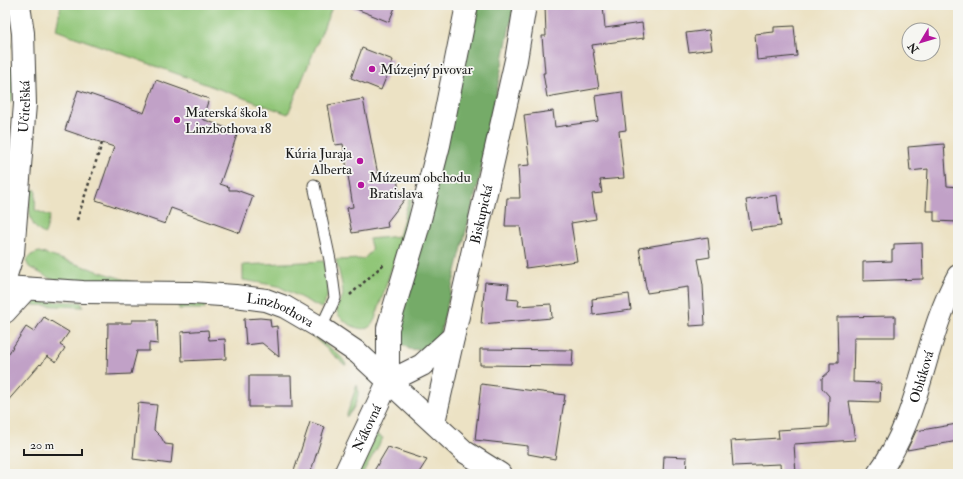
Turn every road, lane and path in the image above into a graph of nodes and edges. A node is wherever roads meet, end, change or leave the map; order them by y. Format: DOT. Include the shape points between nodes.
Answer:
graph roads {
  1 [pos="19,5"];
  2 [pos="467,5"];
  3 [pos="525,5"];
  4 [pos="102,143"];
  5 [pos="314,185"];
  6 [pos="77,220"];
  7 [pos="389,260"];
  8 [pos="958,276"];
  9 [pos="5,278"];
  10 [pos="5,287"];
  11 [pos="26,289"];
  12 [pos="5,312"];
  13 [pos="325,321"];
  14 [pos="453,337"];
  15 [pos="388,382"];
  16 [pos="434,422"];
  17 [pos="345,474"];
  18 [pos="500,474"];
  19 [pos="878,474"];
  1 -- 9 [label="street, Učiteľská" via="23,33 25,104 13,253"];
  2 -- 15 [label="street" via="439,145 388,328"];
  3 -- 14 [label="street, Biskupická" via="516,60"];
  4 -- 6 [label="path"];
  5 -- 13 [label="lane" via="330,260 335,298"];
  7 -- 13 [label="path"];
  8 -- 19 [label="street, Oblúková" via="935,329 908,416 894,450"];
  10 -- 11 [label="street, Linzbothova"];
  11 -- 12 [label="street"];
  11 -- 13 [label="street, Linzbothova" via="192,293 243,297 266,300"];
  13 -- 15 [label="street, Linzbothova"];
  14 -- 15 [label="street" via="422,365"];
  14 -- 16 [label="street, Biskupická"];
  15 -- 16 [label="street, Linzbothova"];
  15 -- 17 [label="street, Nákovná"];
  16 -- 18 [label="street, Linzbothova" via="465,452"];
}
